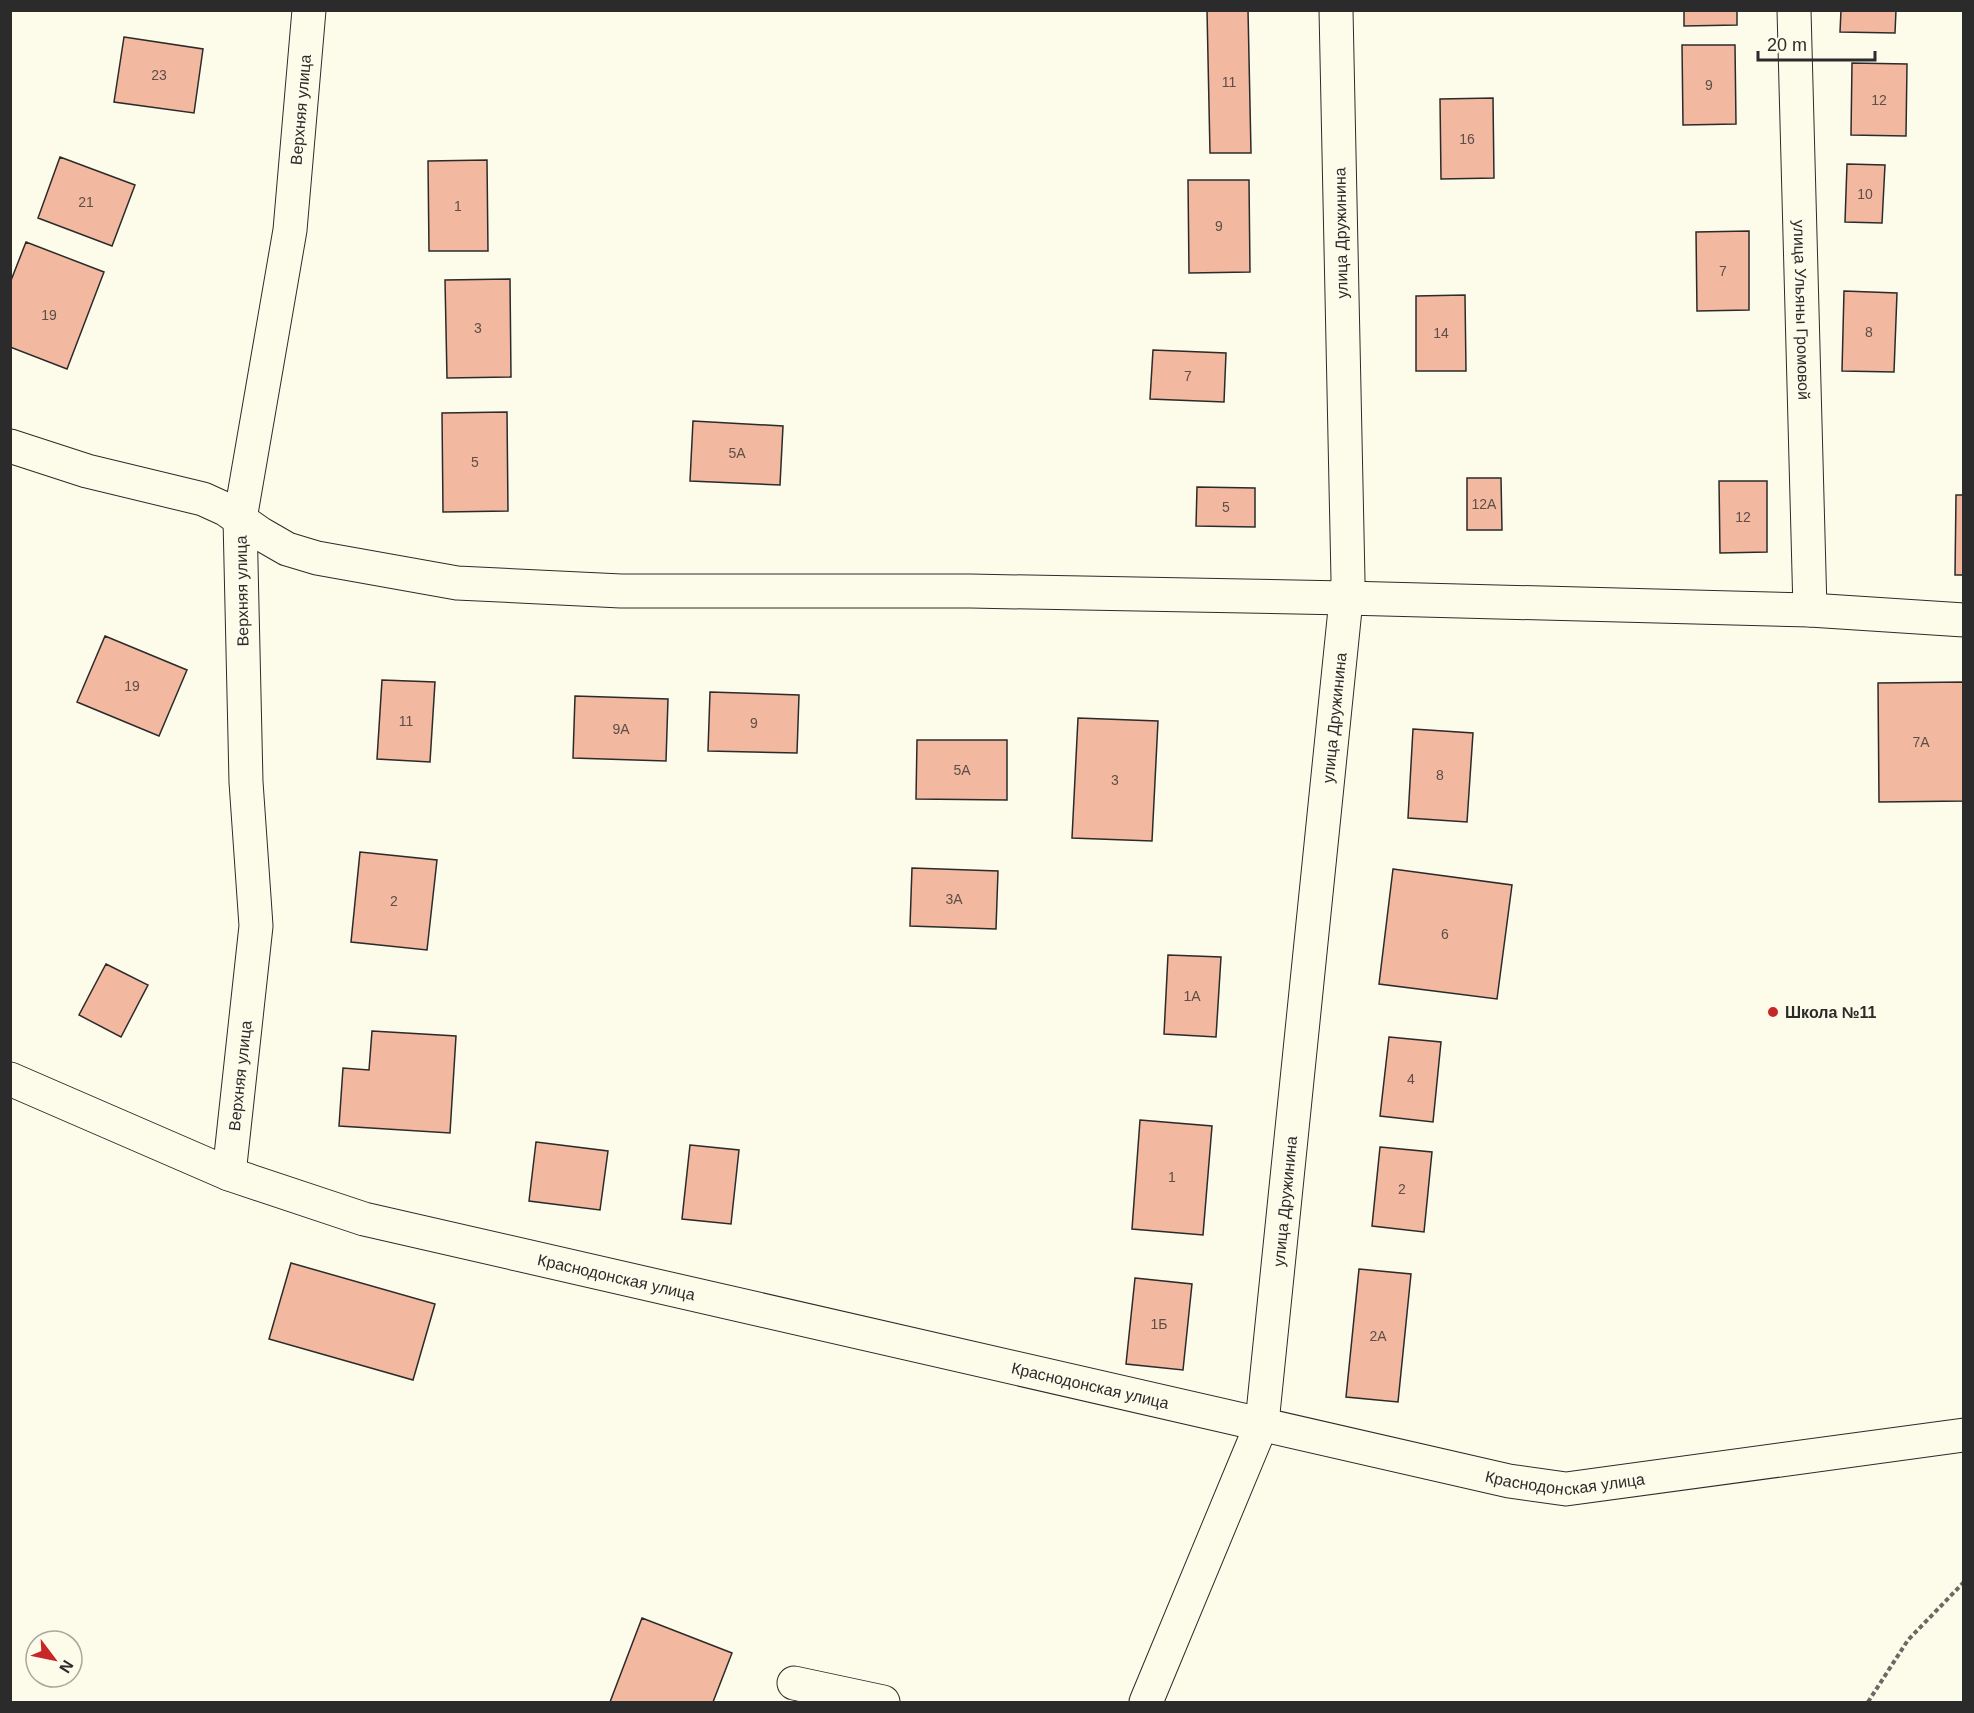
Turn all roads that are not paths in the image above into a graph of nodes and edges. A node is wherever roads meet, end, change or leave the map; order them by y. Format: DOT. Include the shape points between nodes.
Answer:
graph roads {
  1 [pos="309,10"];
  2 [pos="1336,10"];
  3 [pos="1794,10"];
  4 [pos="10,446"];
  5 [pos="240,519"];
  6 [pos="1346,598"];
  7 [pos="1810,610"];
  8 [pos="1964,620"];
  9 [pos="10,1079"];
  10 [pos="229,1174"];
  11 [pos="1262,1423"];
  12 [pos="1964,1435"];
  13 [pos="794,1683"];
  14 [pos="883,1702"];
  15 [pos="1146,1702"];
  1 -- 5 [label="street, Верхняя улица" via="290,230"];
  2 -- 6 [label="street, улица Дружинина"];
  3 -- 7 [label="street, улица Ульяны Громовой"];
  4 -- 5 [label="street" via="87,471 203,499"];
  5 -- 6 [label="street" via="287,549 317,558 457,583 621,591 970,591"];
  5 -- 10 [label="street, Верхняя улица" via="246,782 256,926"];
  6 -- 7 [label="street"];
  6 -- 11 [label="street, улица Дружинина"];
  7 -- 8 [label="street"];
  9 -- 10 [label="street, Краснодонская улица"];
  10 -- 11 [label="street, Краснодонская улица" via="364,1219"];
  11 -- 12 [label="street, Краснодонская улица" via="1509,1481 1566,1489"];
  11 -- 15 [label="street, улица Дружинина"];
  13 -- 14 [label="street"];
}
